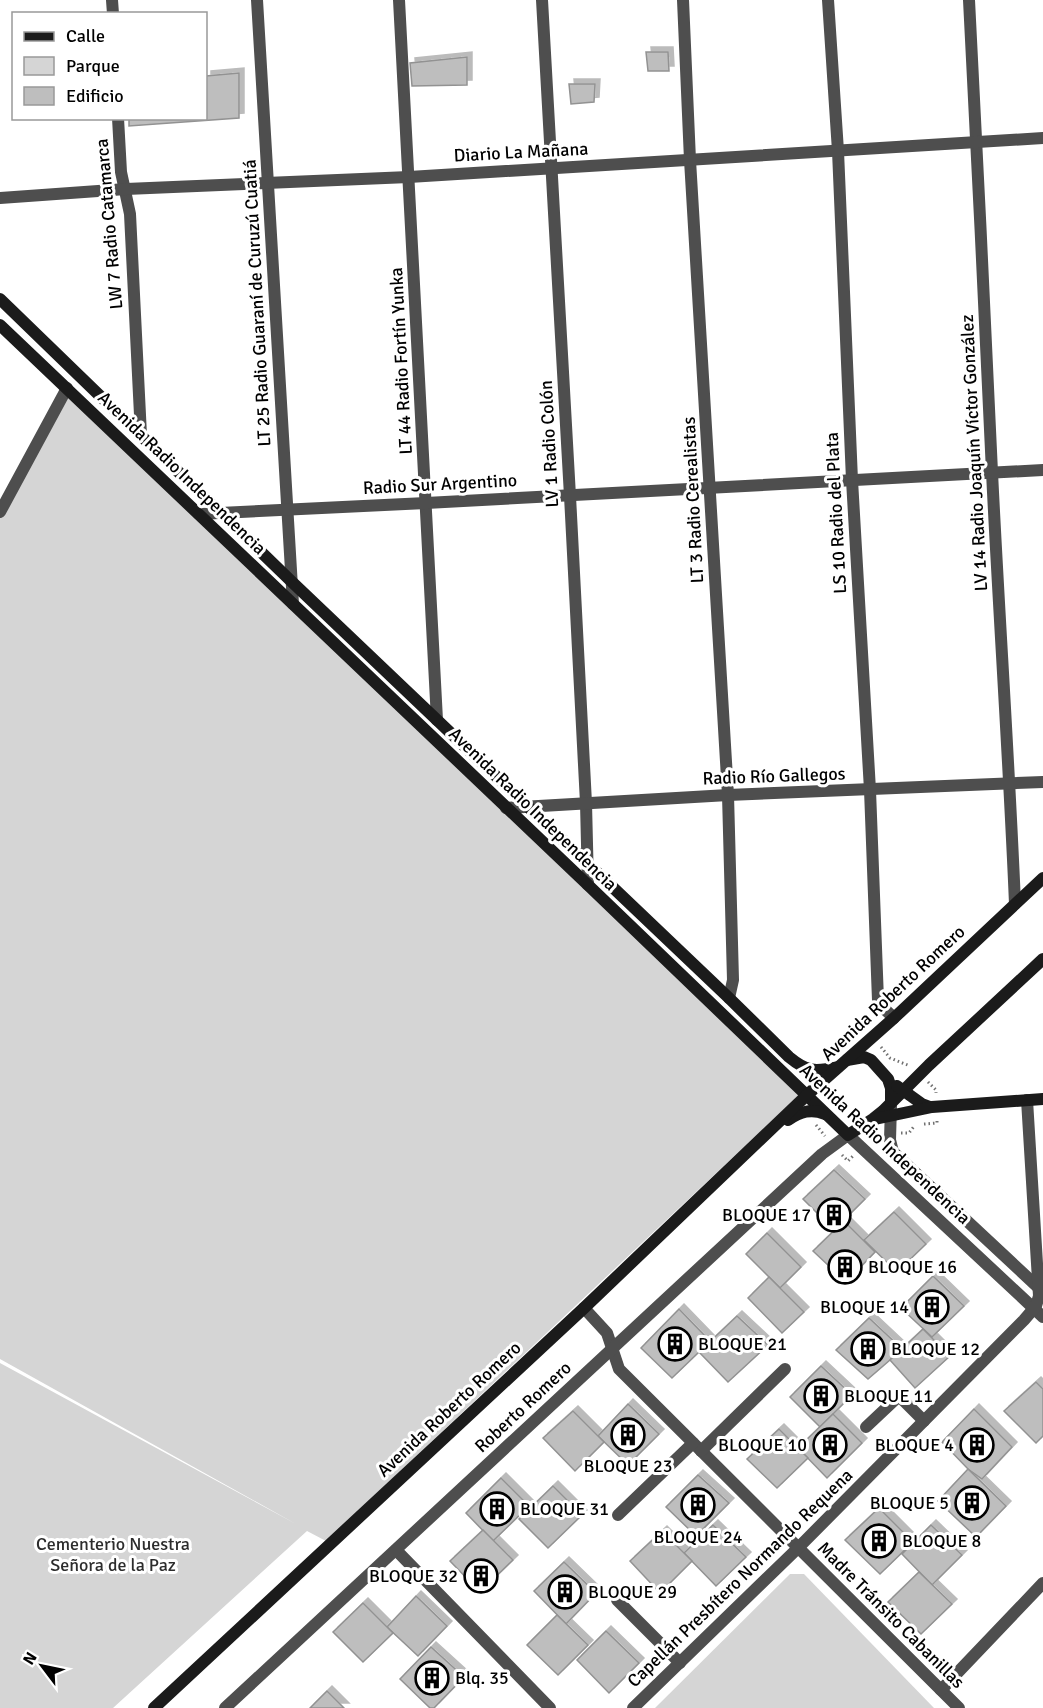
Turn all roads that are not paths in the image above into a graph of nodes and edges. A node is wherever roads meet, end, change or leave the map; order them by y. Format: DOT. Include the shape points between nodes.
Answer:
graph roads {
  1 [pos="257,0"];
  2 [pos="399,0"];
  3 [pos="542,0"];
  4 [pos="683,0"];
  5 [pos="828,0"];
  6 [pos="969,0"];
  7 [pos="118,120"];
  8 [pos="1043,138"];
  9 [pos="977,142"];
  10 [pos="838,151"];
  11 [pos="690,160"];
  12 [pos="551,168"];
  13 [pos="409,177"];
  14 [pos="268,184"];
  15 [pos="126,189"];
  16 [pos="0,198"];
  17 [pos="0,299"];
  18 [pos="0,325"];
  19 [pos="67,388"];
  20 [pos="141,435"];
  21 [pos="1043,470"];
  22 [pos="992,472"];
  23 [pos="852,480"];
  24 [pos="710,488"];
  25 [pos="570,496"];
  26 [pos="426,503"];
  27 [pos="287,510"];
  28 [pos="0,512"];
  29 [pos="221,512"];
  30 [pos="199,514"];
  31 [pos="291,581"];
  32 [pos="293,604"];
  33 [pos="437,720"];
  34 [pos="1043,782"];
  35 [pos="1010,784"];
  36 [pos="870,790"];
  37 [pos="728,795"];
  38 [pos="586,803"];
  39 [pos="529,807"];
  40 [pos="506,808"];
  41 [pos="588,863"];
  42 [pos="1043,878"];
  43 [pos="588,885"];
  44 [pos="1015,904"];
  45 [pos="1043,959"];
  46 [pos="729,998"];
  47 [pos="894,1018"];
  48 [pos="843,1063"];
  49 [pos="888,1079"];
  50 [pos="903,1091"];
  51 [pos="807,1095"];
  52 [pos="1043,1099"];
  53 [pos="1027,1100"];
  54 [pos="891,1101"];
  55 [pos="932,1107"];
  56 [pos="891,1115"];
  57 [pos="828,1116"];
  58 [pos="873,1119"];
  59 [pos="767,1134"];
  60 [pos="848,1135"];
  61 [pos="1041,1290"];
  62 [pos="584,1308"];
  63 [pos="1039,1312"];
  64 [pos="612,1349"];
  65 [pos="785,1369"];
  66 [pos="924,1421"];
  67 [pos="866,1427"];
  68 [pos="697,1447"];
  69 [pos="618,1515"];
  70 [pos="798,1548"];
  71 [pos="396,1550"];
  72 [pos="1043,1583"];
  73 [pos="617,1600"];
  74 [pos="680,1663"];
  75 [pos="941,1690"];
  76 [pos="154,1708"];
  77 [pos="225,1708"];
  78 [pos="550,1708"];
  79 [pos="633,1708"];
  80 [pos="959,1708"];
  1 -- 14 [label="street, LT 25 Radio Guaraní de Curuzú Cuatiá"];
  2 -- 13 [label="street, LT 44 Radio Fortín Yunka"];
  3 -- 12 [label="street, LV 1 Radio Colón"];
  4 -- 11 [label="street, LT 3 Radio Cerealistas"];
  5 -- 10 [label="street, LS 10 Radio del Plata"];
  6 -- 9 [label="street, LV 14 Radio Joaquín Víctor González"];
  7 -- 15 [label="street, LW 7 Radio Catamarca" via="121,172"];
  8 -- 9 [label="street, Diario La Mañana"];
  9 -- 10 [label="street, Diario La Mañana"];
  9 -- 22 [label="street, LV 14 Radio Joaquín Víctor González"];
  10 -- 11 [label="street, Diario La Mañana"];
  10 -- 23 [label="street, LS 10 Radio del Plata"];
  11 -- 12 [label="street, Diario La Mañana"];
  11 -- 24 [label="street, LT 3 Radio Cerealistas"];
  12 -- 13 [label="street, Diario La Mañana"];
  12 -- 25 [label="street, LV 1 Radio Colón"];
  13 -- 14 [label="street, Diario La Mañana"];
  13 -- 26 [label="street, LT 44 Radio Fortín Yunka"];
  14 -- 15 [label="street, Diario La Mañana"];
  14 -- 27 [label="street, LT 25 Radio Guaraní de Curuzú Cuatiá"];
  15 -- 16 [label="street, Diario La Mañana"];
  15 -- 20 [label="street, LW 7 Radio Catamarca"];
  17 -- 20 [label="main road, Avenida Radio Independencia"];
  18 -- 19 [label="main road, Avenida Radio Independencia"];
  19 -- 28 [label="street"];
  19 -- 30 [label="main road, Avenida Radio Independencia"];
  20 -- 29 [label="main road, Avenida Radio Independencia"];
  21 -- 22 [label="street, Radio Sur Argentino"];
  22 -- 23 [label="street, Radio Sur Argentino"];
  22 -- 35 [label="street, LV 14 Radio Joaquín Víctor González"];
  23 -- 24 [label="street, Radio Sur Argentino"];
  23 -- 36 [label="street, LS 10 Radio del Plata"];
  24 -- 25 [label="street, Radio Sur Argentino"];
  24 -- 37 [label="street, LT 3 Radio Cerealistas"];
  25 -- 26 [label="street, Radio Sur Argentino"];
  25 -- 38 [label="street, LV 1 Radio Colón"];
  26 -- 27 [label="street, Radio Sur Argentino"];
  26 -- 33 [label="street, LT 44 Radio Fortín Yunka"];
  27 -- 29 [label="street, Radio Sur Argentino"];
  27 -- 31 [label="street, LT 25 Radio Guaraní de Curuzú Cuatiá"];
  29 -- 30 [label="street, Radio Sur Argentino"];
  29 -- 31 [label="main road, Avenida Radio Independencia"];
  30 -- 32 [label="main road, Avenida Radio Independencia"];
  31 -- 32 [label="street, LT 25 Radio Guaraní de Curuzú Cuatiá"];
  31 -- 33 [label="main road, Avenida Radio Independencia"];
  32 -- 40 [label="main road, Avenida Radio Independencia"];
  33 -- 39 [label="main road, Avenida Radio Independencia"];
  34 -- 35 [label="street, Radio Río Gallegos"];
  35 -- 36 [label="street, Radio Río Gallegos"];
  35 -- 44 [label="street, LV 14 Radio Joaquín Víctor González"];
  36 -- 37 [label="street, Radio Río Gallegos"];
  36 -- 47 [label="street, LS 10 Radio del Plata" via="878,1000"];
  37 -- 38 [label="street, Radio Río Gallegos"];
  37 -- 46 [label="street, LT 3 Radio Cerealistas" via="733,980"];
  38 -- 39 [label="street, Radio Río Gallegos"];
  38 -- 41 [label="street, LV 1 Radio Colón"];
  39 -- 40 [label="street, Radio Río Gallegos"];
  39 -- 41 [label="main road, Avenida Radio Independencia"];
  40 -- 43 [label="main road, Avenida Radio Independencia"];
  41 -- 43 [label="street, LV 1 Radio Colón"];
  41 -- 46 [label="main road, Avenida Radio Independencia"];
  42 -- 44 [label="main road, Avenida Roberto Romero"];
  43 -- 51 [label="main road, Avenida Radio Independencia"];
  44 -- 47 [label="main road, Avenida Roberto Romero"];
  45 -- 50 [label="main road"];
  46 -- 48 [label="main road, Avenida Radio Independencia" via="796,1063 813,1071"];
  47 -- 48 [label="main road, Avenida Roberto Romero"];
  48 -- 49 [label="main road, Avenida Radio Independencia" via="864,1057"];
  48 -- 51 [label="main road, Avenida Roberto Romero"];
  49 -- 50 [label="main road"];
  49 -- 54 [label="main road, Avenida Radio Independencia"];
  50 -- 54 [label="main road"];
  50 -- 55 [label="main road"];
  51 -- 57 [label="main road, Avenida Radio Independencia"];
  51 -- 59 [label="main road, Avenida Roberto Romero"];
  52 -- 53 [label="main road"];
  53 -- 55 [label="main road"];
  53 -- 61 [label="street, Capellán Presbítero Normando Requena"];
  54 -- 56 [label="street, Avenida Radio Independencia"];
  54 -- 58 [label="main road"];
  55 -- 56 [label="main road"];
  56 -- 58 [label="main road"];
  56 -- 61 [label="street, Avenida Radio Independencia" via="891,1148 899,1159"];
  57 -- 59 [label="main road, Avenida Roberto Romero" via="818,1111 802,1112"];
  57 -- 60 [label="main road, Avenida Radio Independencia"];
  58 -- 60 [label="main road"];
  59 -- 62 [label="main road, Avenida Roberto Romero"];
  60 -- 63 [label="street, Avenida Radio Independencia"];
  60 -- 64 [label="street, Roberto Romero" via="822,1154"];
  61 -- 63 [label="street, Capellán Presbítero Normando Requena"];
  62 -- 64 [label="street, Madre Tránsito Cabanillas" via="607,1333"];
  62 -- 76 [label="main road, Avenida Roberto Romero"];
  63 -- 66 [label="street, Capellán Presbítero Normando Requena" via="1024,1320"];
  64 -- 68 [label="street, Madre Tránsito Cabanillas" via="619,1369"];
  64 -- 71 [label="street, Roberto Romero"];
  65 -- 68 [label="street"];
  66 -- 67 [label="street" via="899,1396"];
  66 -- 70 [label="street, Capellán Presbítero Normando Requena"];
  68 -- 69 [label="street"];
  68 -- 70 [label="street, Madre Tránsito Cabanillas"];
  70 -- 74 [label="street, Capellán Presbítero Normando Requena"];
  70 -- 75 [label="street, Madre Tránsito Cabanillas"];
  71 -- 77 [label="street, Roberto Romero"];
  71 -- 78 [label="street"];
  72 -- 75 [label="street"];
  73 -- 74 [label="street"];
  74 -- 79 [label="street, Capellán Presbítero Normando Requena"];
  75 -- 80 [label="street, Madre Tránsito Cabanillas"];
}
